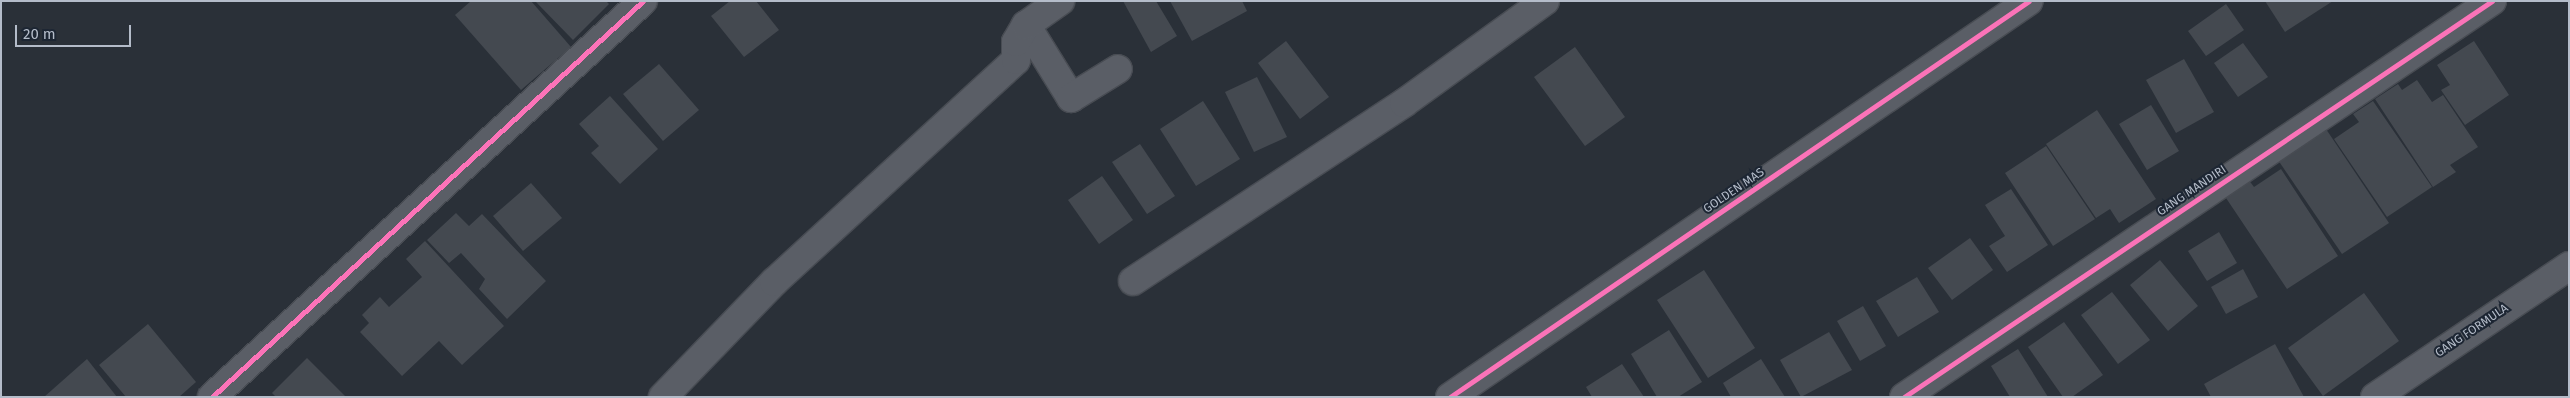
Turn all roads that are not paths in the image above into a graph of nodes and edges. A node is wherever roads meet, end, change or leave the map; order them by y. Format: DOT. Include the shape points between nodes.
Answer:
graph roads {
  1 [pos="643,1"];
  2 [pos="1060,1"];
  3 [pos="1545,1"];
  4 [pos="2029,1"];
  5 [pos="2492,1"];
  6 [pos="1026,25"];
  7 [pos="1118,69"];
  8 [pos="2569,266"];
  9 [pos="1133,281"];
  10 [pos="212,397"];
  11 [pos="663,397"];
  12 [pos="1450,397"];
  13 [pos="1904,397"];
  14 [pos="2375,397"];
  1 -- 10 [label="street"];
  2 -- 6 [label="street"];
  3 -- 9 [label="street" via="1404,102"];
  4 -- 12 [label="street, GOLDEN MAS"];
  5 -- 13 [label="street, GANG MANDIRI"];
  6 -- 7 [label="street" via="1071,98"];
  6 -- 11 [label="street" via="1016,42 1016,60 952,114 774,282"];
  8 -- 14 [label="street, GANG FORMULA"];
}
